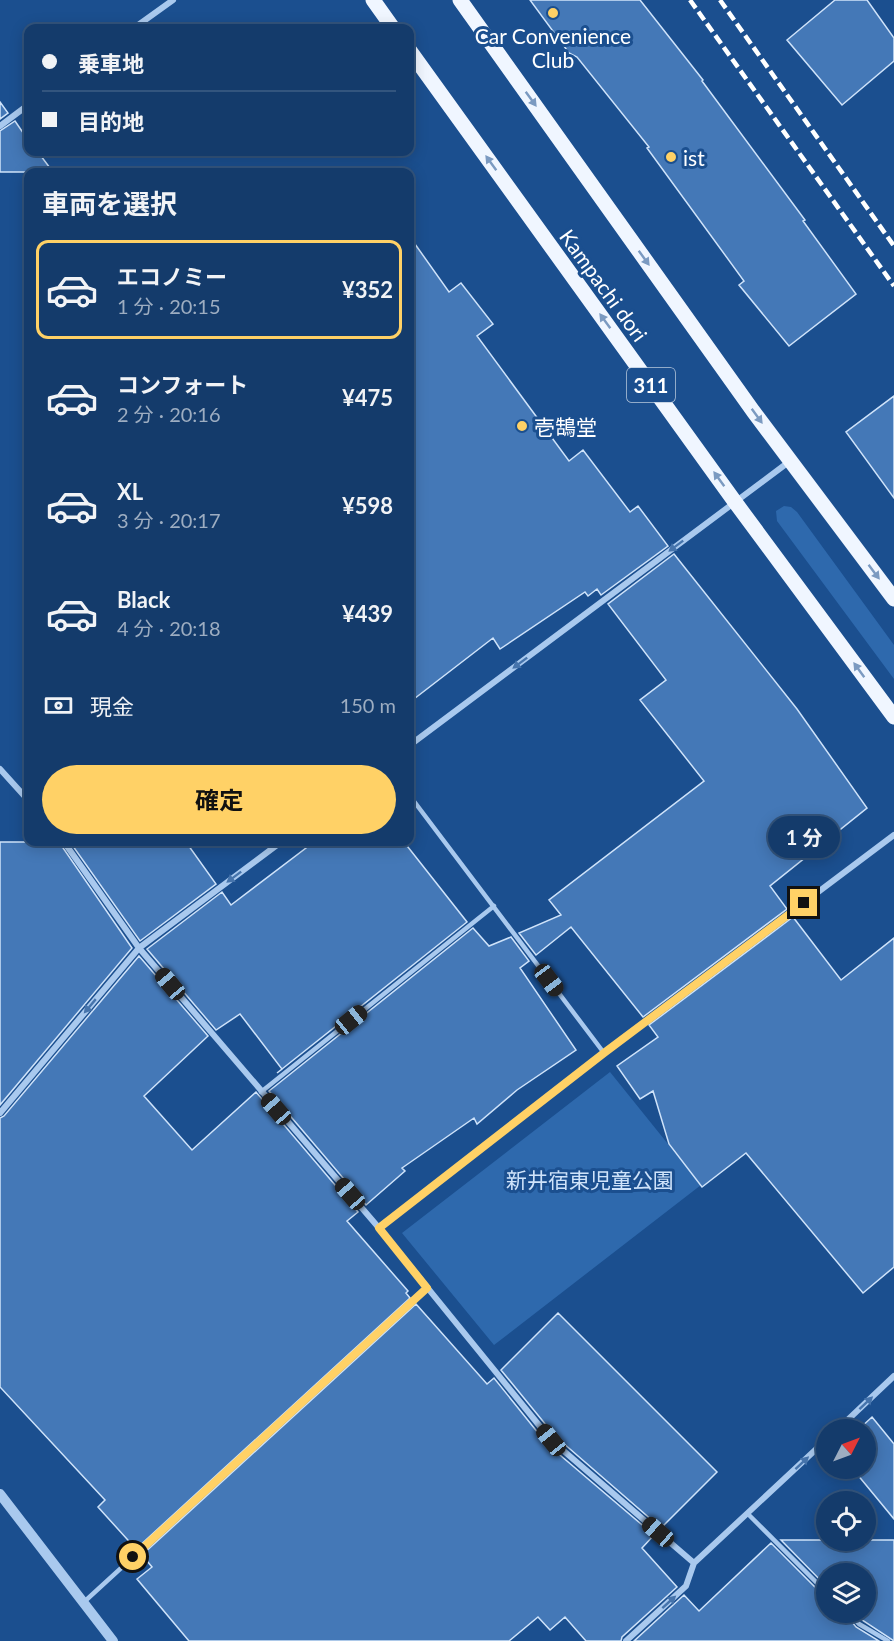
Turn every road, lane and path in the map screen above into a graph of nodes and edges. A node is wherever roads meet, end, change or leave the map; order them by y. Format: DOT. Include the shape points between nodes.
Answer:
graph roads {
  1 [pos="173,0"];
  2 [pos="373,0"];
  3 [pos="460,0"];
  4 [pos="140,24"];
  5 [pos="390,24"];
  6 [pos="414,57"];
  7 [pos="24,108"];
  8 [pos="1,123"];
  9 [pos="790,460"];
  10 [pos="735,502"];
  11 [pos="894,599"];
  12 [pos="894,717"];
  13 [pos="414,742"];
  14 [pos="0,769"];
  15 [pos="24,796"];
  16 [pos="414,801"];
  17 [pos="894,835"];
  18 [pos="67,846"];
  19 [pos="276,846"];
  20 [pos="494,906"];
  21 [pos="139,948"];
  22 [pos="604,1053"];
  23 [pos="261,1092"];
  24 [pos="0,1113"];
  25 [pos="379,1228"];
  26 [pos="427,1288"];
  27 [pos="894,1376"];
  28 [pos="849,1419"];
  29 [pos="816,1449"];
  30 [pos="0,1494"];
  31 [pos="748,1514"];
  32 [pos="694,1563"];
  33 [pos="816,1582"];
  34 [pos="83,1602"];
  35 [pos="858,1623"];
  36 [pos="113,1641"];
  37 [pos="626,1641"];
  38 [pos="888,1641"];
  1 -- 4 [label="street"];
  2 -- 5 [label="main road"];
  3 -- 9 [label="main road, one-way"];
  10 -- 6 [label="main road, Kampachi dori / 311, one-way"];
  7 -- 8 [label="street"];
  9 -- 10 [label="street"];
  9 -- 11 [label="main road, one-way"];
  12 -- 10 [label="main road, Kampachi dori / 311, one-way"];
  10 -- 13 [label="street, one-way"];
  14 -- 15 [label="street"];
  16 -- 20 [label="lane"];
  17 -- 22 [label="street"];
  18 -- 21 [label="street"];
  19 -- 21 [label="street, one-way"];
  20 -- 22 [label="lane"];
  20 -- 23 [label="lane"];
  21 -- 23 [label="street"];
  21 -- 24 [label="street, one-way"];
  22 -- 25 [label="street"];
  23 -- 25 [label="street"];
  25 -- 26 [label="street"];
  26 -- 32 [label="street" via="551,1440"];
  26 -- 34 [label="lane"];
  28 -- 27 [label="street, one-way"];
  31 -- 29 [label="street, one-way"];
  30 -- 34 [label="street"];
  31 -- 32 [label="street"];
  31 -- 33 [label="lane"];
  37 -- 32 [label="street, one-way" via="686,1586"];
  34 -- 36 [label="street"];
  35 -- 38 [label="lane"];
}
